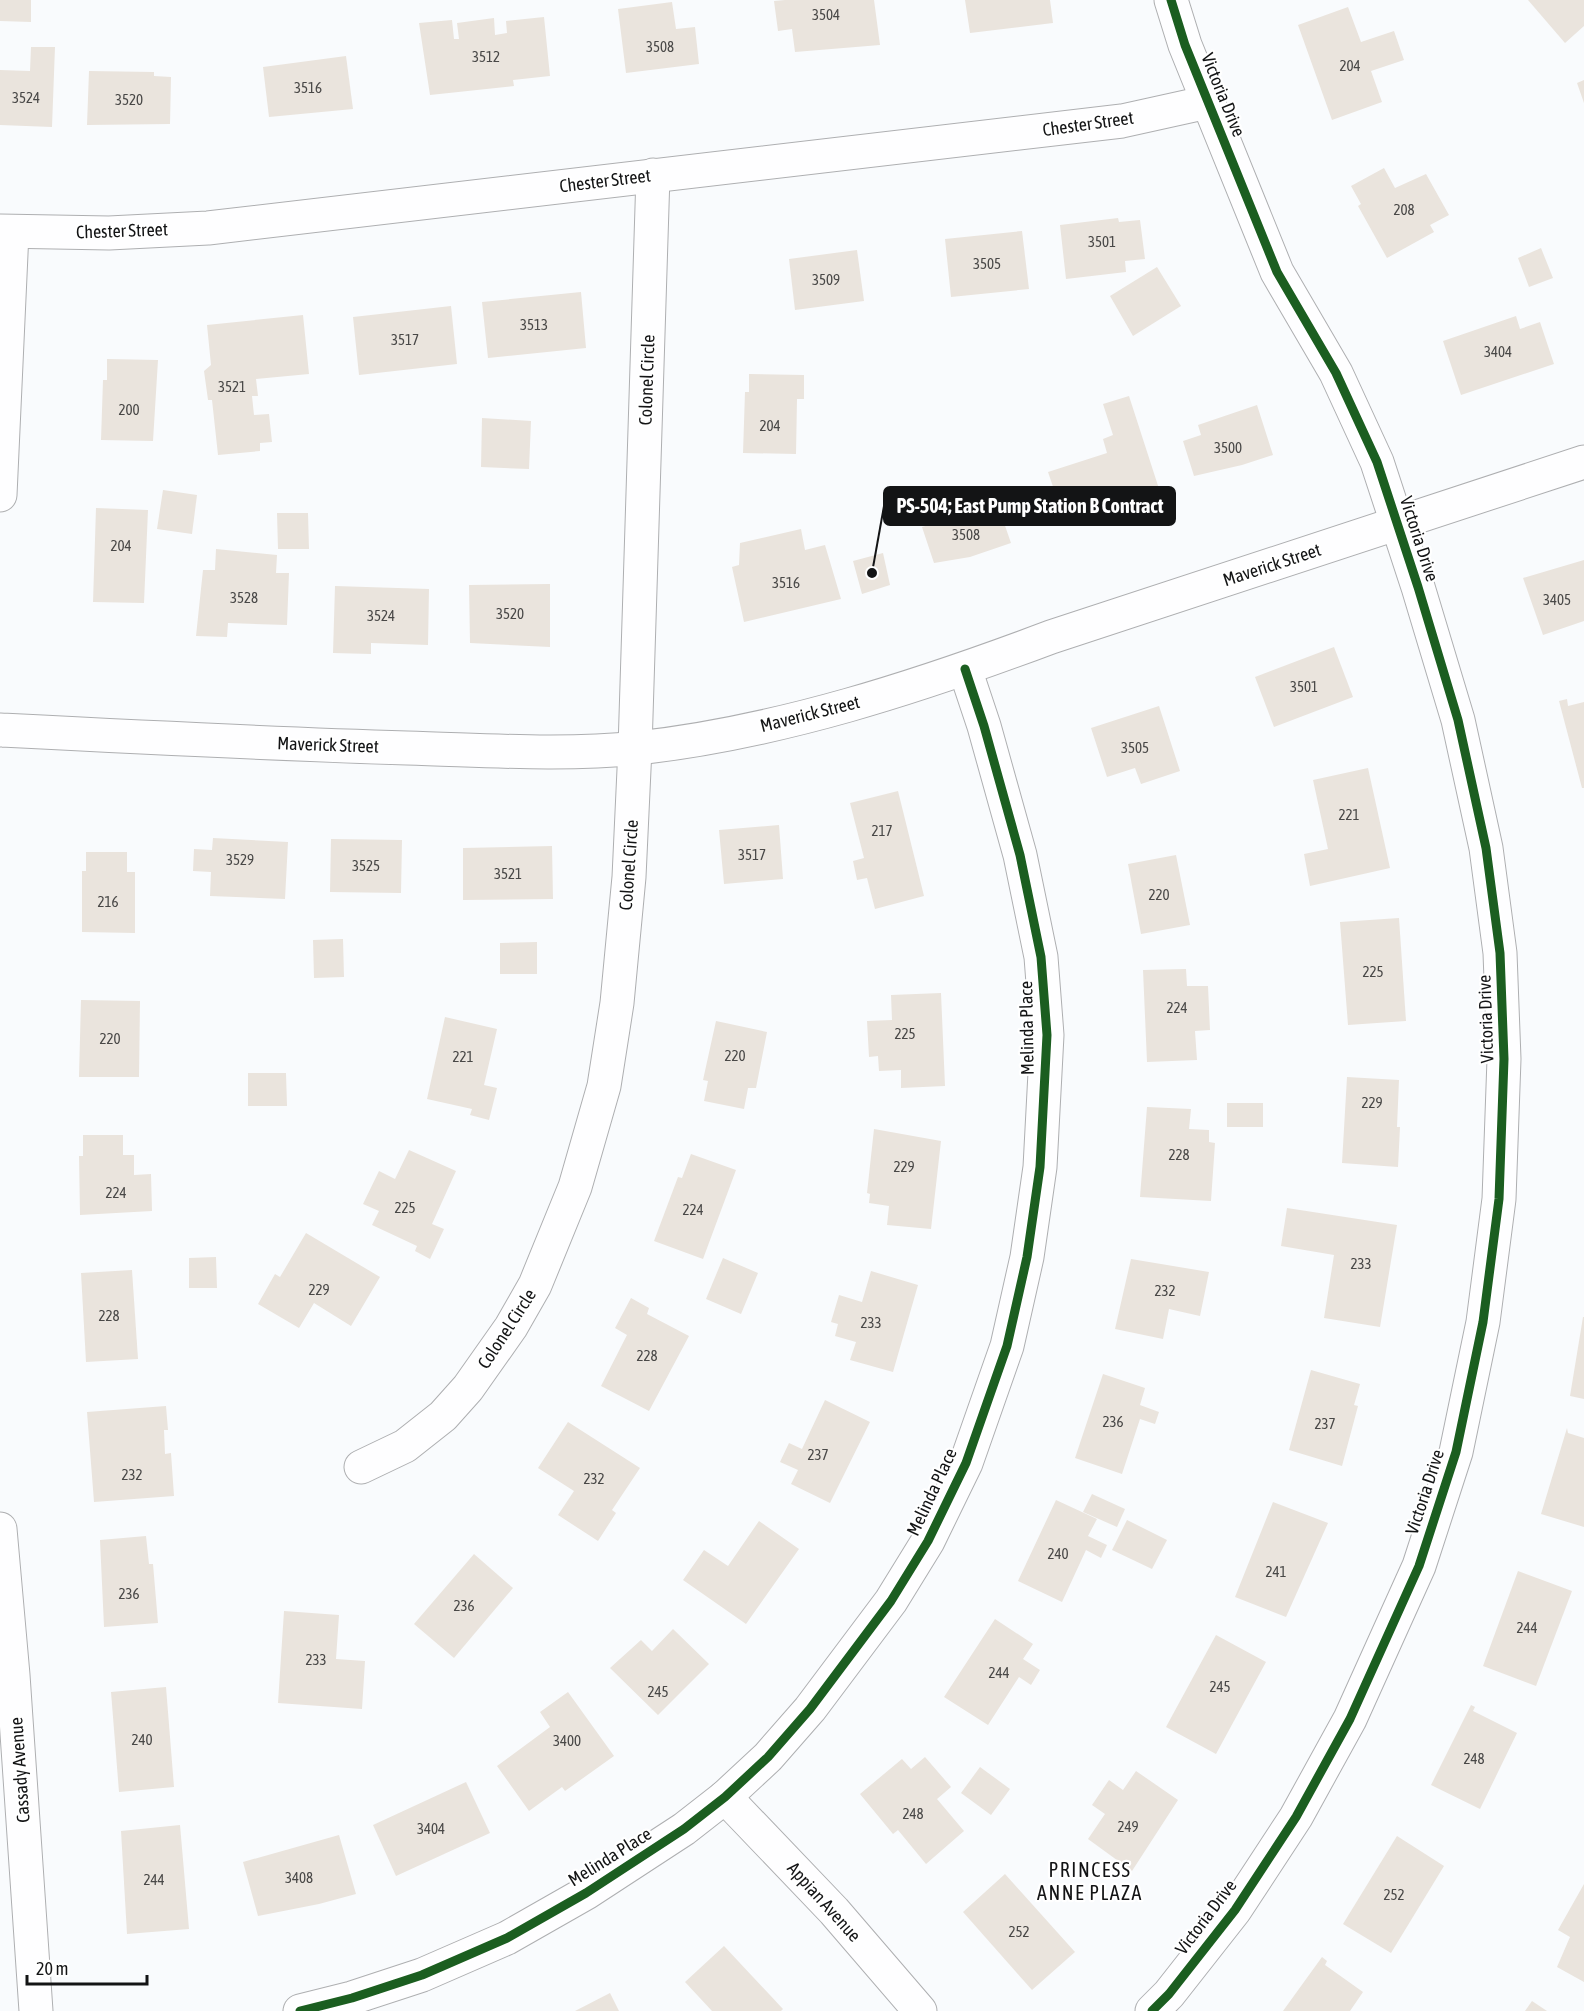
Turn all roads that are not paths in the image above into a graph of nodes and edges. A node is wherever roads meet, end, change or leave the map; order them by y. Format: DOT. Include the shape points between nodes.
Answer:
graph roads {
  1 [pos="1171,0"];
  2 [pos="1208,102"];
  3 [pos="653,175"];
  4 [pos="6,231"];
  5 [pos="1584,462"];
  6 [pos="0,495"];
  7 [pos="1396,524"];
  8 [pos="965,669"];
  9 [pos="0,730"];
  10 [pos="635,748"];
  11 [pos="361,1467"];
  12 [pos="0,1529"];
  13 [pos="725,1797"];
  14 [pos="36,2011"];
  15 [pos="300,2011"];
  16 [pos="920,2011"];
  17 [pos="1152,2011"];
  1 -- 2 [label="street, Victoria Drive"];
  2 -- 3 [label="street, Chester Street" via="1122,121"];
  2 -- 7 [label="street, Victoria Drive" via="1277,272 1336,373 1377,462"];
  3 -- 4 [label="street, Chester Street" via="208,228 109,233"];
  3 -- 10 [label="street, Colonel Circle"];
  4 -- 6 [label="street"];
  5 -- 7 [label="street, Maverick Street"];
  7 -- 8 [label="street, Maverick Street"];
  7 -- 17 [label="street, Victoria Drive" via="1458,720 1486,848 1500,953 1504,1059 1498,1199 1483,1322 1456,1452 1419,1566 1350,1719 1296,1817 1241,1900"];
  8 -- 10 [label="street, Maverick Street" via="825,712 703,739"];
  8 -- 13 [label="street, Melinda Place" via="1020,855 1041,957 1046,1046 1040,1167 1028,1257 1006,1346 966,1463 928,1541 891,1601 810,1709 768,1757"];
  9 -- 10 [label="street, Maverick Street" via="542,752"];
  10 -- 11 [label="street, Colonel Circle" via="629,877 617,1003 604,1086 575,1187 536,1285 468,1388 443,1416 405,1446"];
  12 -- 14 [label="street, Cassady Avenue" via="14,1675"];
  13 -- 15 [label="street, Melinda Place" via="606,1880 507,1938 422,1975"];
  13 -- 16 [label="street, Appian Avenue" via="834,1911"];
}
